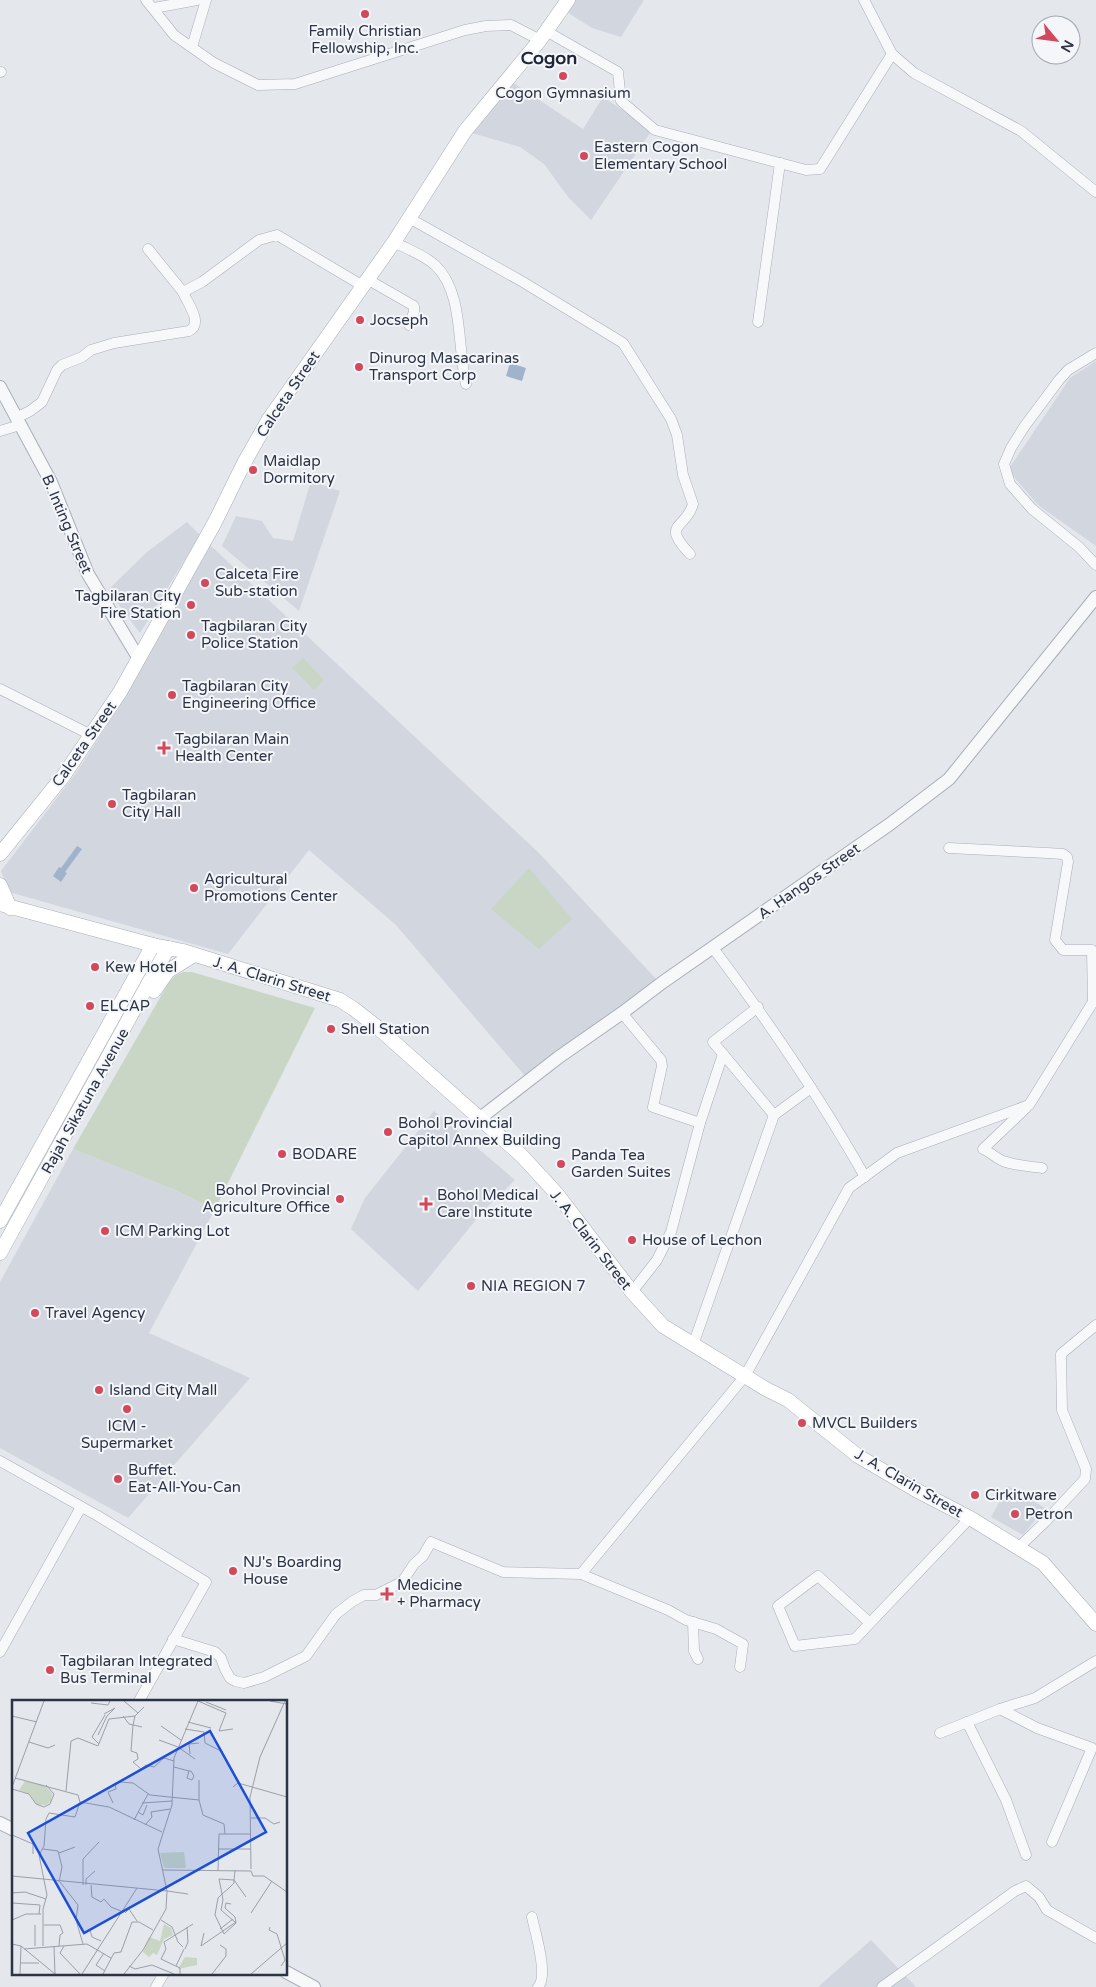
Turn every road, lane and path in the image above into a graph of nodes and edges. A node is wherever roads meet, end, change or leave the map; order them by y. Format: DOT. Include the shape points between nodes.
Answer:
graph roads {
  1 [pos="146,0"];
  2 [pos="198,0"];
  3 [pos="206,0"];
  4 [pos="568,0"];
  5 [pos="864,0"];
  6 [pos="154,8"];
  7 [pos="543,35"];
  8 [pos="192,47"];
  9 [pos="892,54"];
  10 [pos="780,163"];
  11 [pos="1096,192"];
  12 [pos="409,218"];
  13 [pos="394,242"];
  14 [pos="148,250"];
  15 [pos="365,282"];
  16 [pos="183,292"];
  17 [pos="758,322"];
  18 [pos="409,325"];
  19 [pos="1096,353"];
  20 [pos="466,384"];
  21 [pos="0,386"];
  22 [pos="18,421"];
  23 [pos="0,431"];
  24 [pos="690,554"];
  25 [pos="1096,565"];
  26 [pos="1096,598"];
  27 [pos="139,659"];
  28 [pos="0,689"];
  29 [pos="91,735"];
  30 [pos="949,848"];
  31 [pos="0,854"];
  32 [pos="0,885"];
  33 [pos="5,906"];
  34 [pos="153,945"];
  35 [pos="168,948"];
  36 [pos="713,948"];
  37 [pos="194,955"];
  38 [pos="138,1004"];
  39 [pos="758,1007"];
  40 [pos="622,1013"];
  41 [pos="723,1054"];
  42 [pos="811,1088"];
  43 [pos="1029,1105"];
  44 [pos="774,1115"];
  45 [pos="479,1119"];
  46 [pos="700,1123"];
  47 [pos="50,1131"];
  48 [pos="64,1138"];
  49 [pos="1042,1168"];
  50 [pos="865,1177"];
  51 [pos="0,1221"];
  52 [pos="0,1253"];
  53 [pos="632,1292"];
  54 [pos="1096,1325"];
  55 [pos="694,1345"];
  56 [pos="746,1376"];
  57 [pos="0,1461"];
  58 [pos="81,1507"];
  59 [pos="970,1518"];
  60 [pos="1019,1547"];
  61 [pos="581,1574"];
  62 [pos="693,1622"];
  63 [pos="870,1623"];
  64 [pos="1096,1624"];
  65 [pos="173,1639"];
  66 [pos="0,1652"];
  67 [pos="698,1658"];
  68 [pos="1096,1661"];
  69 [pos="740,1667"];
  70 [pos="140,1700"];
  71 [pos="1000,1709"];
  72 [pos="967,1722"];
  73 [pos="940,1733"];
  74 [pos="0,1822"];
  75 [pos="12,1829"];
  76 [pos="1052,1842"];
  77 [pos="1026,1854"];
  78 [pos="532,1917"];
  79 [pos="1096,1938"];
  80 [pos="288,1973"];
  81 [pos="163,1974"];
  82 [pos="156,1987"];
  83 [pos="314,1987"];
  84 [pos="538,1987"];
  85 [pos="882,1987"];
  1 -- 6 [label="street"];
  2 -- 6 [label="street"];
  3 -- 8 [label="street"];
  4 -- 7 [label="main road, Calceta Street"];
  5 -- 9 [label="street"];
  6 -- 8 [label="street" via="174,35"];
  7 -- 8 [label="street" via="511,25 465,30 295,84 258,85 214,63"];
  7 -- 10 [label="street" via="618,72 621,101 655,130"];
  7 -- 12 [label="main road, Calceta Street" via="465,131"];
  9 -- 10 [label="street" via="820,169 806,170"];
  9 -- 11 [label="street" via="914,73 1021,132"];
  10 -- 17 [label="street"];
  12 -- 13 [label="main road, Calceta Street"];
  12 -- 24 [label="street" via="623,343 671,419 677,436 683,475 693,504 675,532"];
  13 -- 15 [label="main road, Calceta Street"];
  13 -- 20 [label="street" via="433,263 442,272 457,313"];
  14 -- 16 [label="street"];
  15 -- 16 [label="street" via="277,235 259,240"];
  15 -- 18 [label="street" via="414,306"];
  15 -- 27 [label="main road, Calceta Street" via="269,419"];
  16 -- 22 [label="street" via="194,312 194,328 114,343 91,350 62,365 42,402"];
  19 -- 25 [label="street" via="1068,370 1059,380 1024,427 1004,464 1010,484 1032,509"];
  21 -- 22 [label="street, B. Inting Street"];
  22 -- 23 [label="street"];
  22 -- 27 [label="street, B. Inting Street" via="51,482 88,574"];
  26 -- 36 [label="street, A. Hangos Street" via="949,779"];
  27 -- 29 [label="main road, Calceta Street"];
  28 -- 29 [label="street"];
  29 -- 31 [label="main road, Calceta Street" via="64,775"];
  30 -- 43 [label="street" via="1062,854 1067,857 1055,940 1063,950 1092,950 1093,1002"];
  32 -- 33 [label="main road"];
  33 -- 34 [label="main road, J. A. Clarin Street"];
  34 -- 35 [label="main road, J. A. Clarin Street"];
  34 -- 47 [label="main road"];
  35 -- 37 [label="main road, J. A. Clarin Street"];
  35 -- 38 [label="main road, Rajah Sikatuna Avenue"];
  36 -- 39 [label="street"];
  36 -- 40 [label="street, A. Hangos Street"];
  37 -- 38 [label="main road" via="168,971 151,994"];
  37 -- 45 [label="main road, J. A. Clarin Street" via="340,1000 377,1027"];
  38 -- 48 [label="main road, Rajah Sikatuna Avenue"];
  39 -- 41 [label="street" via="713,1042"];
  39 -- 42 [label="street"];
  40 -- 45 [label="street, A. Hangos Street"];
  40 -- 46 [label="street" via="661,1060 653,1107"];
  41 -- 44 [label="street"];
  41 -- 46 [label="street"];
  42 -- 44 [label="street"];
  42 -- 50 [label="street"];
  43 -- 49 [label="street" via="983,1149 1015,1165"];
  43 -- 50 [label="street" via="897,1153"];
  44 -- 55 [label="street"];
  45 -- 53 [label="main road, J. A. Clarin Street" via="522,1156 557,1194"];
  46 -- 53 [label="street" via="671,1232 657,1260"];
  47 -- 48 [label="main road"];
  47 -- 51 [label="main road"];
  48 -- 52 [label="main road, Rajah Sikatuna Avenue"];
  50 -- 56 [label="street" via="849,1188"];
  53 -- 55 [label="main road, J. A. Clarin Street" via="663,1326"];
  54 -- 60 [label="street" via="1061,1354 1062,1410 1086,1469 1085,1479"];
  55 -- 56 [label="main road, J. A. Clarin Street"];
  56 -- 59 [label="main road, J. A. Clarin Street" via="788,1400 858,1456"];
  56 -- 61 [label="street"];
  57 -- 58 [label="street"];
  58 -- 65 [label="street" via="206,1582"];
  58 -- 66 [label="street"];
  59 -- 60 [label="main road, J. A. Clarin Street"];
  59 -- 63 [label="street"];
  60 -- 64 [label="main road, J. A. Clarin Street" via="1043,1563"];
  61 -- 62 [label="street"];
  61 -- 65 [label="street" via="503,1572 431,1542 402,1582 376,1595 364,1595 353,1601 336,1614 306,1656 264,1677 244,1683 236,1681 230,1678 215,1652"];
  62 -- 67 [label="street" via="694,1651"];
  62 -- 69 [label="street" via="716,1629 743,1644"];
  63 -- 63 [label="street" via="855,1639 795,1646 778,1606 818,1576"];
  65 -- 70 [label="street"];
  68 -- 71 [label="street" via="1035,1698"];
  71 -- 72 [label="street"];
  71 -- 76 [label="street" via="1037,1728 1092,1748"];
  72 -- 73 [label="street"];
  72 -- 77 [label="street" via="1006,1800"];
  74 -- 75 [label="street"];
  78 -- 84 [label="street" via="543,1971"];
  79 -- 85 [label="street" via="1047,1910 1040,1898 1026,1886"];
  80 -- 83 [label="street"];
  81 -- 82 [label="street"];
}
